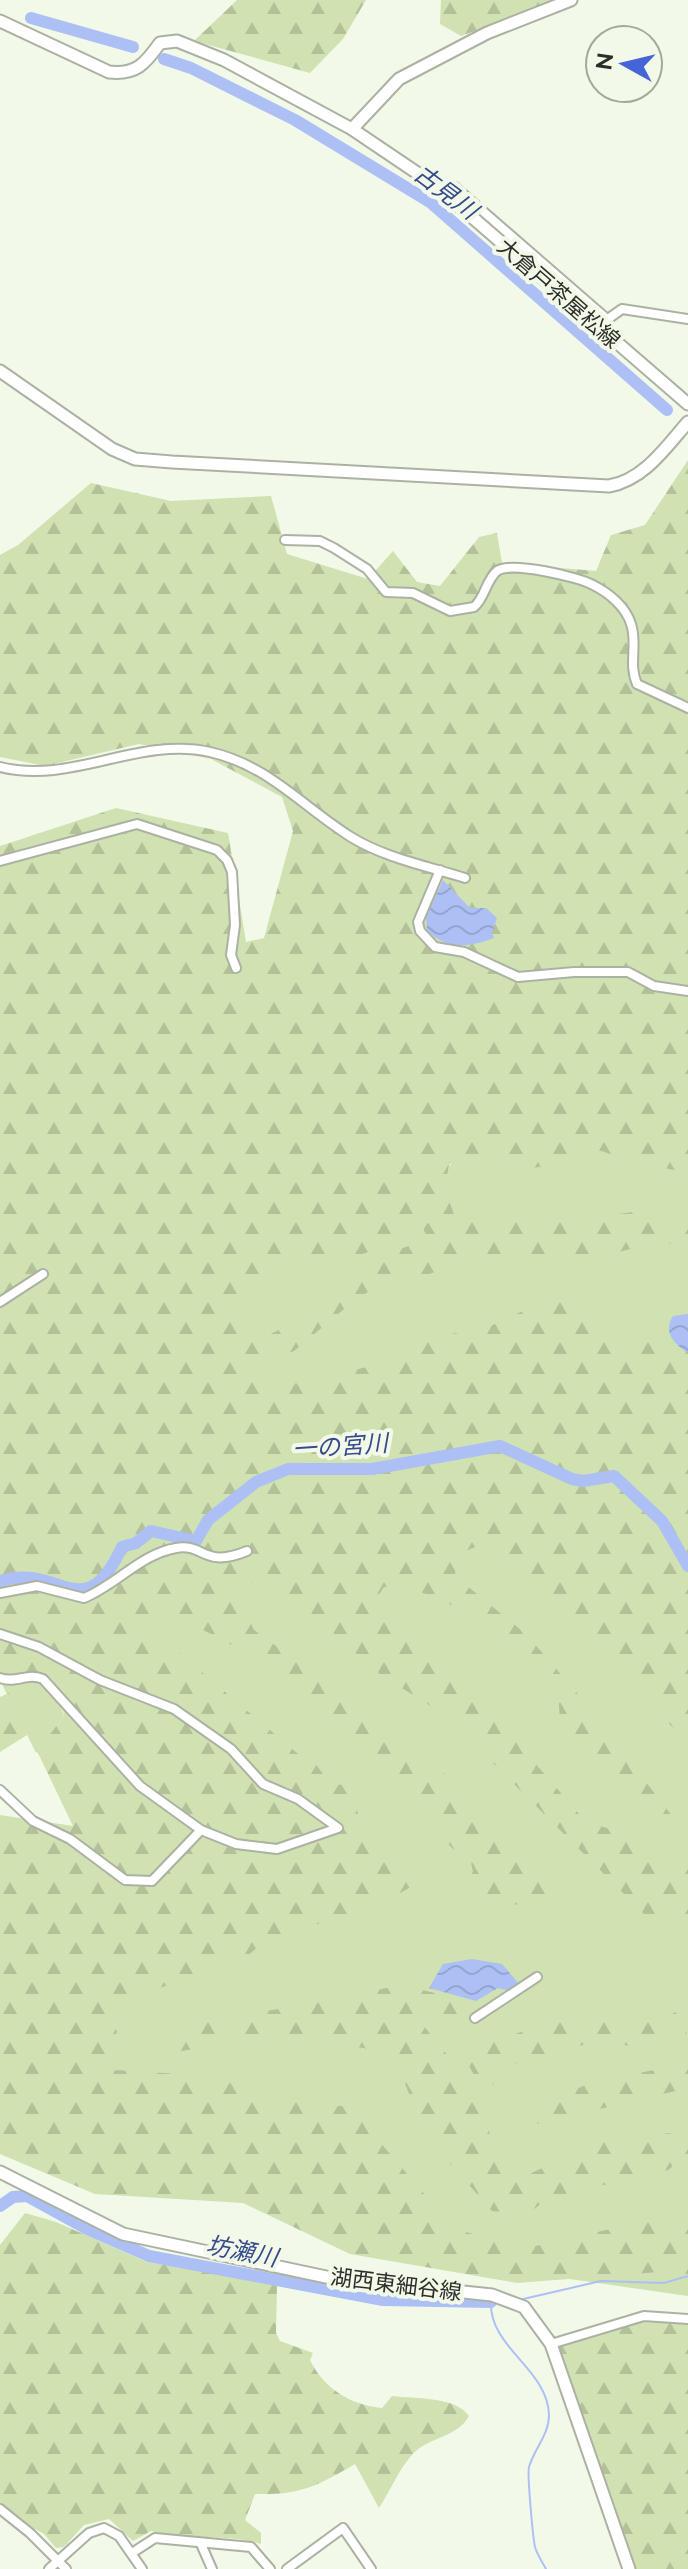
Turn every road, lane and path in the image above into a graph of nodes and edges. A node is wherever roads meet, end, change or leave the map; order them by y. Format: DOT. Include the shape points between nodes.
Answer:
graph roads {
  1 [pos="571,0"];
  2 [pos="0,21"];
  3 [pos="352,129"];
  4 [pos="455,187"];
  5 [pos="688,319"];
  6 [pos="603,323"];
  7 [pos="0,371"];
  8 [pos="688,404"];
  9 [pos="688,422"];
  10 [pos="285,540"];
  11 [pos="688,708"];
  12 [pos="0,767"];
  13 [pos="0,861"];
  14 [pos="440,870"];
  15 [pos="465,878"];
  16 [pos="236,968"];
  17 [pos="688,991"];
  18 [pos="43,1274"];
  19 [pos="0,1302"];
  20 [pos="247,1551"];
  21 [pos="0,1593"];
  22 [pos="0,1634"];
  23 [pos="0,1678"];
  24 [pos="0,1790"];
  25 [pos="201,1830"];
  26 [pos="537,1977"];
  27 [pos="475,2018"];
  28 [pos="0,2172"];
  29 [pos="688,2319"];
  30 [pos="551,2344"];
  31 [pos="0,2509"];
  32 [pos="201,2544"];
  33 [pos="132,2553"];
  34 [pos="59,2560"];
  35 [pos="49,2569"];
  36 [pos="66,2569"];
  37 [pos="142,2569"];
  38 [pos="212,2569"];
  39 [pos="270,2569"];
  40 [pos="287,2569"];
  41 [pos="371,2569"];
  42 [pos="629,2569"];
  1 -- 3 [label="street" via="487,33 399,79"];
  2 -- 3 [label="street, 大倉戸茶屋松線" via="109,72 127,74 144,66 168,40 224,60"];
  3 -- 6 [label="street, 大倉戸茶屋松線" via="435,185"];
  4 -- 6 [label="street"];
  5 -- 6 [label="street" via="622,309"];
  6 -- 8 [label="street, 大倉戸茶屋松線"];
  7 -- 9 [label="street" via="112,449 135,459 172,462 609,486 643,470"];
  10 -- 11 [label="street" via="320,541 367,569 386,592 413,593 450,611 474,607 497,571 508,567 592,584 613,598 631,622 637,684"];
  12 -- 14 [label="street" via="57,772 172,746 209,752 280,782 364,844"];
  13 -- 16 [label="street" via="137,824 217,850 232,872 231,955"];
  14 -- 15 [label="street"];
  14 -- 17 [label="street" via="418,922 435,947 464,952 518,977 628,972 654,986"];
  18 -- 19 [label="street"];
  20 -- 21 [label="street" via="217,1560 179,1547 154,1554 84,1598 37,1586"];
  22 -- 25 [label="street" via="174,1709 231,1749 263,1784 298,1799 338,1828 277,1849 236,1844"];
  23 -- 25 [label="street" via="13,1681 29,1675 47,1682 140,1786"];
  24 -- 25 [label="street" via="33,1821 70,1839 125,1880 152,1881"];
  26 -- 27 [label="street"];
  28 -- 30 [label="street, 湖西東細谷線" via="106,2226 149,2241 331,2278 505,2298 529,2313"];
  29 -- 30 [label="street" via="644,2316"];
  30 -- 42 [label="street, 湖西東細谷線"];
  31 -- 34 [label="street"];
  32 -- 33 [label="street" via="155,2538"];
  32 -- 38 [label="street"];
  32 -- 39 [label="street" via="251,2547"];
  33 -- 34 [label="street" via="119,2536 104,2528 89,2533"];
  33 -- 37 [label="street"];
  34 -- 35 [label="street"];
  34 -- 36 [label="street"];
  40 -- 41 [label="street" via="343,2528"];
}
